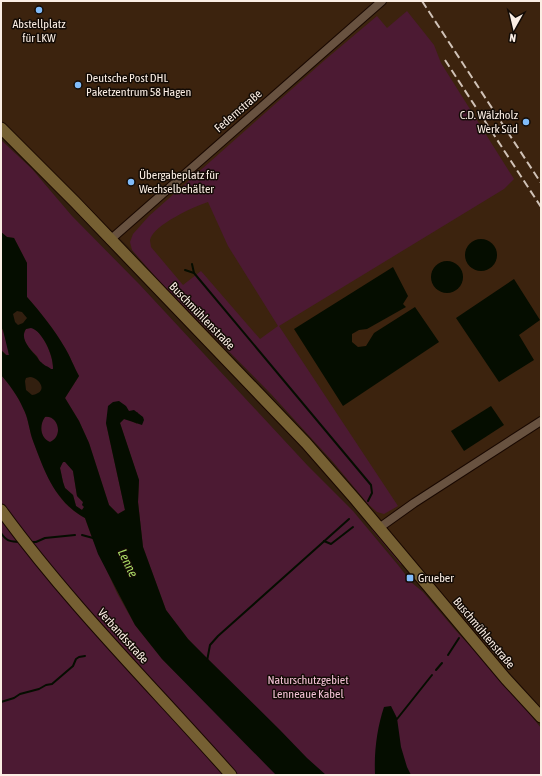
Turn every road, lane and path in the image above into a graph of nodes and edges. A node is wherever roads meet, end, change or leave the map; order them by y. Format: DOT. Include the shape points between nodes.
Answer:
graph roads {
  1 [pos="382,1"];
  2 [pos="1,128"];
  3 [pos="110,240"];
  4 [pos="541,421"];
  5 [pos="1,510"];
  6 [pos="379,528"];
  7 [pos="541,717"];
  8 [pos="232,775"];
  1 -- 3 [label="street, Federnstraße"];
  2 -- 3 [label="street, Buschmühlenstraße"];
  3 -- 6 [label="street, Buschmühlenstraße" via="300,438"];
  4 -- 6 [label="street"];
  5 -- 8 [label="street, Verbandsstraße" via="84,613"];
  6 -- 7 [label="street, Buschmühlenstraße"];
}
